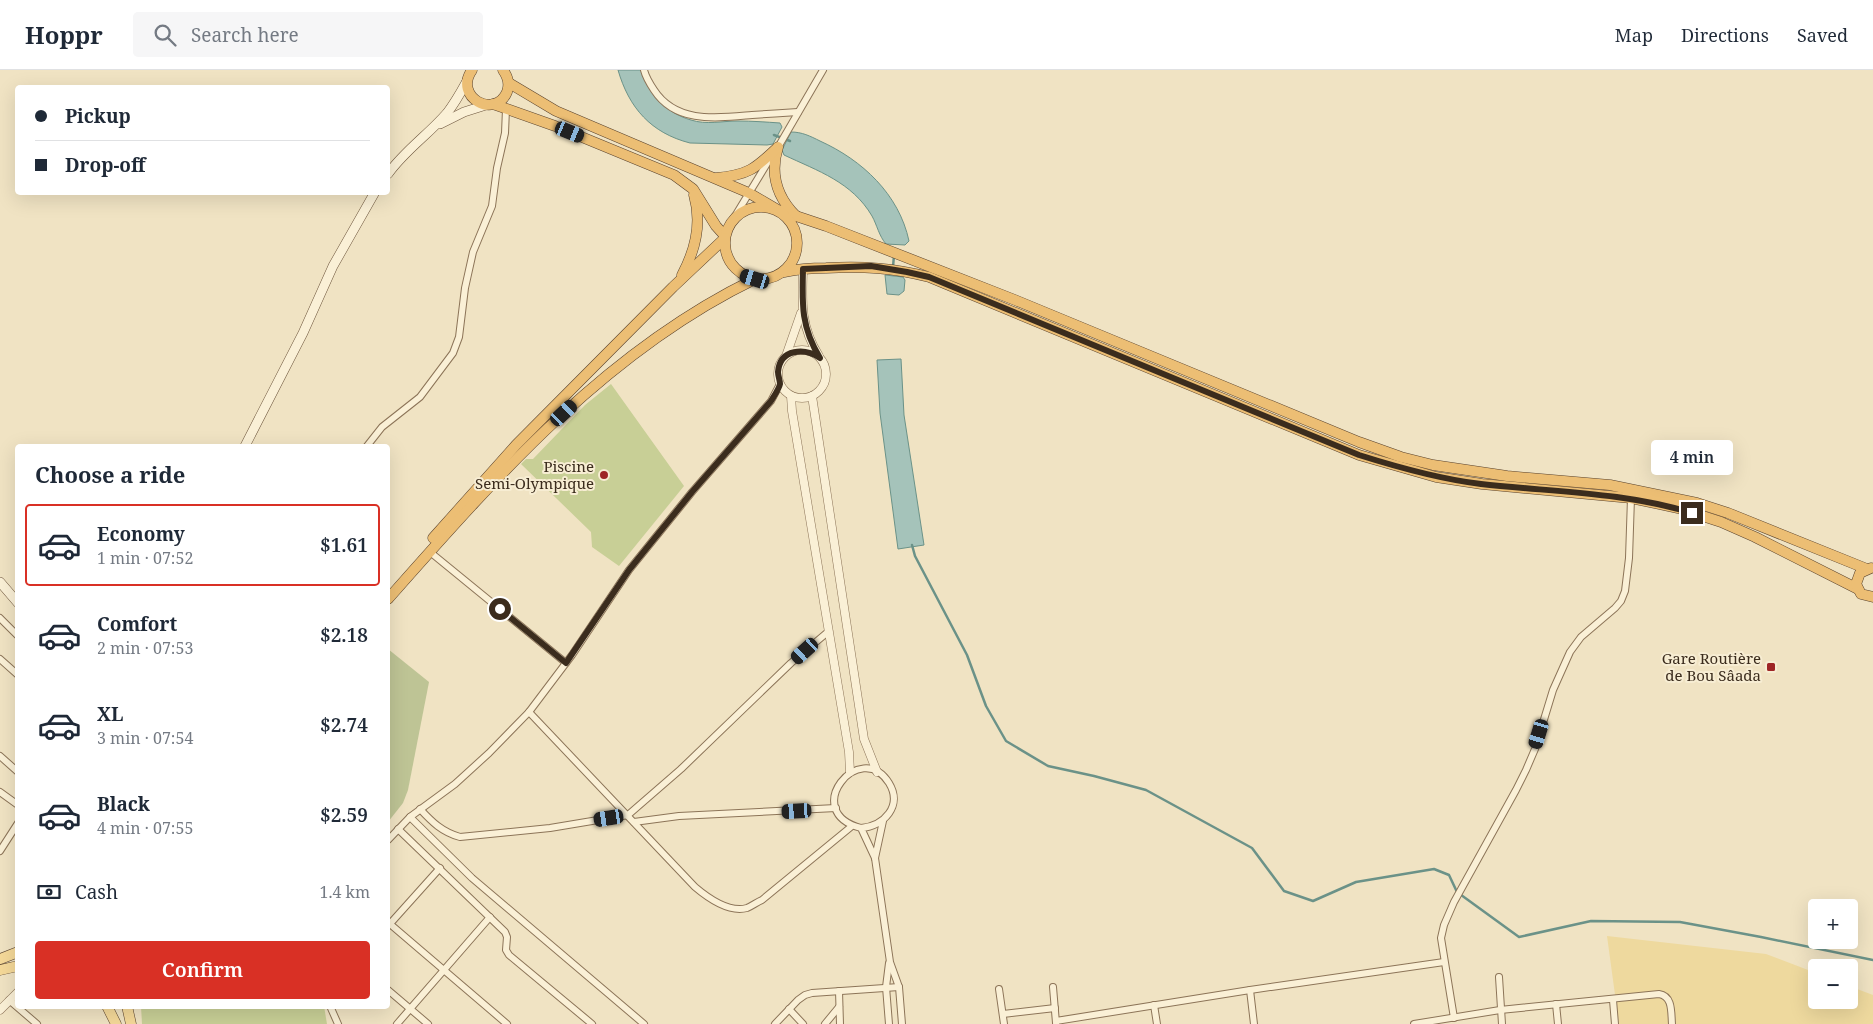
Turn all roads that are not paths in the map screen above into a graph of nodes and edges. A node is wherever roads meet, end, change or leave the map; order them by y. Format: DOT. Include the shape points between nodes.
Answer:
graph roads {
  1 [pos="504,70"];
  2 [pos="644,70"];
  3 [pos="823,70"];
  4 [pos="469,75"];
  5 [pos="509,83"];
  6 [pos="490,105"];
  7 [pos="506,109"];
  8 [pos="798,112"];
  9 [pos="433,127"];
  10 [pos="778,147"];
  11 [pos="390,171"];
  12 [pos="714,179"];
  13 [pos="693,189"];
  14 [pos="749,193"];
  15 [pos="373,195"];
  16 [pos="778,210"];
  17 [pos="797,216"];
  18 [pos="732,221"];
  19 [pos="725,237"];
  20 [pos="803,269"];
  21 [pos="784,272"];
  22 [pos="755,279"];
  23 [pos="674,287"];
  24 [pos="802,308"];
  25 [pos="786,357"];
  26 [pos="820,358"];
  27 [pos="780,384"];
  28 [pos="792,396"];
  29 [pos="812,396"];
  30 [pos="247,444"];
  31 [pos="369,444"];
  32 [pos="1631,498"];
  33 [pos="430,552"];
  34 [pos="1870,569"];
  35 [pos="0,582"];
  36 [pos="390,587"];
  37 [pos="1856,588"];
  38 [pos="390,597"];
  39 [pos="1873,597"];
  40 [pos="15,599"];
  41 [pos="0,618"];
  42 [pos="829,631"];
  43 [pos="15,633"];
  44 [pos="0,659"];
  45 [pos="566,663"];
  46 [pos="15,672"];
  47 [pos="529,712"];
  48 [pos="0,756"];
  49 [pos="15,769"];
  50 [pos="850,772"];
  51 [pos="877,772"];
  52 [pos="0,792"];
  53 [pos="15,803"];
  54 [pos="836,808"];
  55 [pos="420,809"];
  56 [pos="628,815"];
  57 [pos="410,817"];
  58 [pos="883,821"];
  59 [pos="634,822"];
  60 [pos="852,826"];
  61 [pos="15,828"];
  62 [pos="861,828"];
  63 [pos="398,829"];
  64 [pos="390,838"];
  65 [pos="1,849"];
  66 [pos="875,858"];
  67 [pos="440,868"];
  68 [pos="490,917"];
  69 [pos="390,923"];
  70 [pos="390,927"];
  71 [pos="15,953"];
  72 [pos="0,959"];
  73 [pos="890,962"];
  74 [pos="1444,962"];
  75 [pos="15,967"];
  76 [pos="0,970"];
  77 [pos="444,970"];
  78 [pos="1499,977"];
  79 [pos="886,987"];
  80 [pos="898,987"];
  81 [pos="1053,987"];
  82 [pos="999,989"];
  83 [pos="1250,990"];
  84 [pos="838,991"];
  85 [pos="390,992"];
  86 [pos="15,995"];
  87 [pos="9,1000"];
  88 [pos="1613,1000"];
  89 [pos="1556,1004"];
  90 [pos="15,1005"];
  91 [pos="1154,1005"];
  92 [pos="839,1007"];
  93 [pos="1055,1008"];
  94 [pos="20,1009"];
  95 [pos="108,1009"];
  96 [pos="128,1009"];
  97 [pos="331,1009"];
  98 [pos="410,1009"];
  99 [pos="789,1009"];
  100 [pos="0,1010"];
  101 [pos="1500,1010"];
  102 [pos="1003,1014"];
  103 [pos="1451,1020"];
  104 [pos="1056,1022"];
  105 [pos="37,1024"];
  106 [pos="116,1024"];
  107 [pos="130,1024"];
  108 [pos="338,1024"];
  109 [pos="397,1024"];
  110 [pos="428,1024"];
  111 [pos="507,1024"];
  112 [pos="592,1024"];
  113 [pos="644,1024"];
  114 [pos="775,1024"];
  115 [pos="803,1024"];
  116 [pos="825,1024"];
  117 [pos="840,1024"];
  118 [pos="889,1024"];
  119 [pos="902,1024"];
  120 [pos="1000,1024"];
  121 [pos="1004,1024"];
  122 [pos="1157,1024"];
  123 [pos="1254,1024"];
  124 [pos="1414,1024"];
  125 [pos="1502,1024"];
  126 [pos="1558,1024"];
  127 [pos="1615,1024"];
  128 [pos="1672,1024"];
  1 -- 5 [label="highway"];
  2 -- 8 [label="street" via="662,100 672,109 691,116 728,118"];
  3 -- 8 [label="street"];
  4 -- 6 [label="highway" via="469,94 474,100"];
  4 -- 9 [label="main road" via="458,99"];
  5 -- 6 [label="highway" via="505,96"];
  5 -- 12 [label="highway" via="556,112"];
  6 -- 7 [label="highway"];
  6 -- 9 [label="main road" via="464,112"];
  7 -- 13 [label="highway" via="667,172"];
  7 -- 31 [label="street" via="492,206 471,259 459,337 453,353 420,397 382,427"];
  8 -- 10 [label="street"];
  9 -- 11 [label="main road" via="406,151"];
  10 -- 12 [label="highway" via="745,173"];
  10 -- 14 [label="street"];
  10 -- 17 [label="highway" via="774,166 776,185 784,202"];
  12 -- 14 [label="highway"];
  13 -- 19 [label="highway"];
  13 -- 23 [label="highway" via="697,233 689,262"];
  14 -- 16 [label="highway"];
  14 -- 18 [label="street"];
  15 -- 30 [label="main road" via="333,266"];
  16 -- 17 [label="highway"];
  16 -- 18 [label="highway" via="753,207"];
  16 -- 21 [label="highway" via="786,216 797,234 796,255"];
  17 -- 34 [label="highway" via="1401,457 1470,471 1610,485 1697,503"];
  18 -- 19 [label="highway"];
  19 -- 22 [label="highway" via="729,260 745,276"];
  19 -- 23 [label="highway"];
  20 -- 21 [label="highway"];
  20 -- 24 [label="street"];
  20 -- 32 [label="highway" via="871,266 929,277 1359,455 1403,469 1482,484"];
  21 -- 22 [label="highway" via="770,279"];
  22 -- 33 [label="highway" via="674,326 592,387 521,453"];
  23 -- 36 [label="highway" via="516,445"];
  24 -- 25 [label="street"];
  24 -- 26 [label="street" via="808,334"];
  25 -- 26 [label="street" via="807,351"];
  25 -- 27 [label="street" via="780,364"];
  26 -- 29 [label="street" via="825,379"];
  27 -- 28 [label="street"];
  27 -- 45 [label="street" via="771,401 629,570"];
  28 -- 29 [label="street"];
  28 -- 42 [label="street"];
  29 -- 51 [label="street" via="864,738"];
  32 -- 37 [label="highway" via="1721,522"];
  32 -- 74 [label="street" via="1629,558 1621,601 1581,637 1570,652 1520,784 1444,925 1441,938"];
  33 -- 38 [label="highway"];
  33 -- 45 [label="street"];
  34 -- 37 [label="highway" via="1857,576"];
  35 -- 40 [label="main road"];
  37 -- 39 [label="highway" via="1861,594"];
  41 -- 43 [label="street"];
  42 -- 50 [label="street"];
  42 -- 56 [label="street"];
  44 -- 46 [label="street"];
  45 -- 47 [label="street"];
  47 -- 55 [label="street" via="489,753"];
  47 -- 56 [label="street"];
  48 -- 49 [label="street"];
  50 -- 51 [label="street" via="868,769"];
  50 -- 54 [label="street" via="838,786"];
  51 -- 58 [label="street" via="890,784 893,793 891,810"];
  52 -- 53 [label="street"];
  54 -- 59 [label="street" via="679,816"];
  54 -- 60 [label="street" via="844,821"];
  55 -- 56 [label="street" via="436,826 448,834 460,836 550,828"];
  55 -- 57 [label="street"];
  56 -- 59 [label="street"];
  57 -- 63 [label="street"];
  57 -- 113 [label="street" via="472,878"];
  58 -- 62 [label="street"];
  58 -- 66 [label="street"];
  59 -- 60 [label="street" via="695,887 714,902 746,908 762,900"];
  60 -- 62 [label="street"];
  61 -- 65 [label="street"];
  62 -- 66 [label="street"];
  63 -- 64 [label="street"];
  63 -- 67 [label="street"];
  66 -- 73 [label="street"];
  67 -- 68 [label="street"];
  67 -- 69 [label="street"];
  68 -- 77 [label="street"];
  68 -- 112 [label="street" via="505,932 509,955"];
  70 -- 77 [label="street"];
  71 -- 72 [label="main road"];
  73 -- 79 [label="street"];
  73 -- 80 [label="street"];
  74 -- 83 [label="street"];
  74 -- 103 [label="street"];
  75 -- 76 [label="main road"];
  77 -- 98 [label="street"];
  77 -- 111 [label="street"];
  78 -- 101 [label="street"];
  79 -- 80 [label="street"];
  79 -- 84 [label="street"];
  79 -- 118 [label="street"];
  80 -- 119 [label="street"];
  81 -- 93 [label="street"];
  82 -- 102 [label="street"];
  83 -- 91 [label="street"];
  83 -- 123 [label="street"];
  84 -- 92 [label="street"];
  84 -- 99 [label="street" via="804,995"];
  85 -- 98 [label="street"];
  86 -- 87 [label="street"];
  87 -- 90 [label="street"];
  87 -- 100 [label="street"];
  88 -- 89 [label="street"];
  88 -- 127 [label="street"];
  88 -- 128 [label="street" via="1664,995 1670,1005"];
  89 -- 101 [label="street"];
  89 -- 126 [label="street"];
  91 -- 104 [label="street"];
  91 -- 122 [label="street"];
  92 -- 116 [label="street"];
  92 -- 117 [label="street"];
  93 -- 102 [label="street"];
  93 -- 104 [label="street"];
  94 -- 105 [label="street"];
  95 -- 106 [label="main road"];
  96 -- 107 [label="main road"];
  97 -- 108 [label="street"];
  98 -- 109 [label="street"];
  98 -- 110 [label="street"];
  99 -- 114 [label="street"];
  99 -- 115 [label="street"];
  101 -- 103 [label="street"];
  101 -- 125 [label="street"];
  102 -- 121 [label="street"];
  103 -- 124 [label="street"];
  120 -- 121 [label="street"];
}
